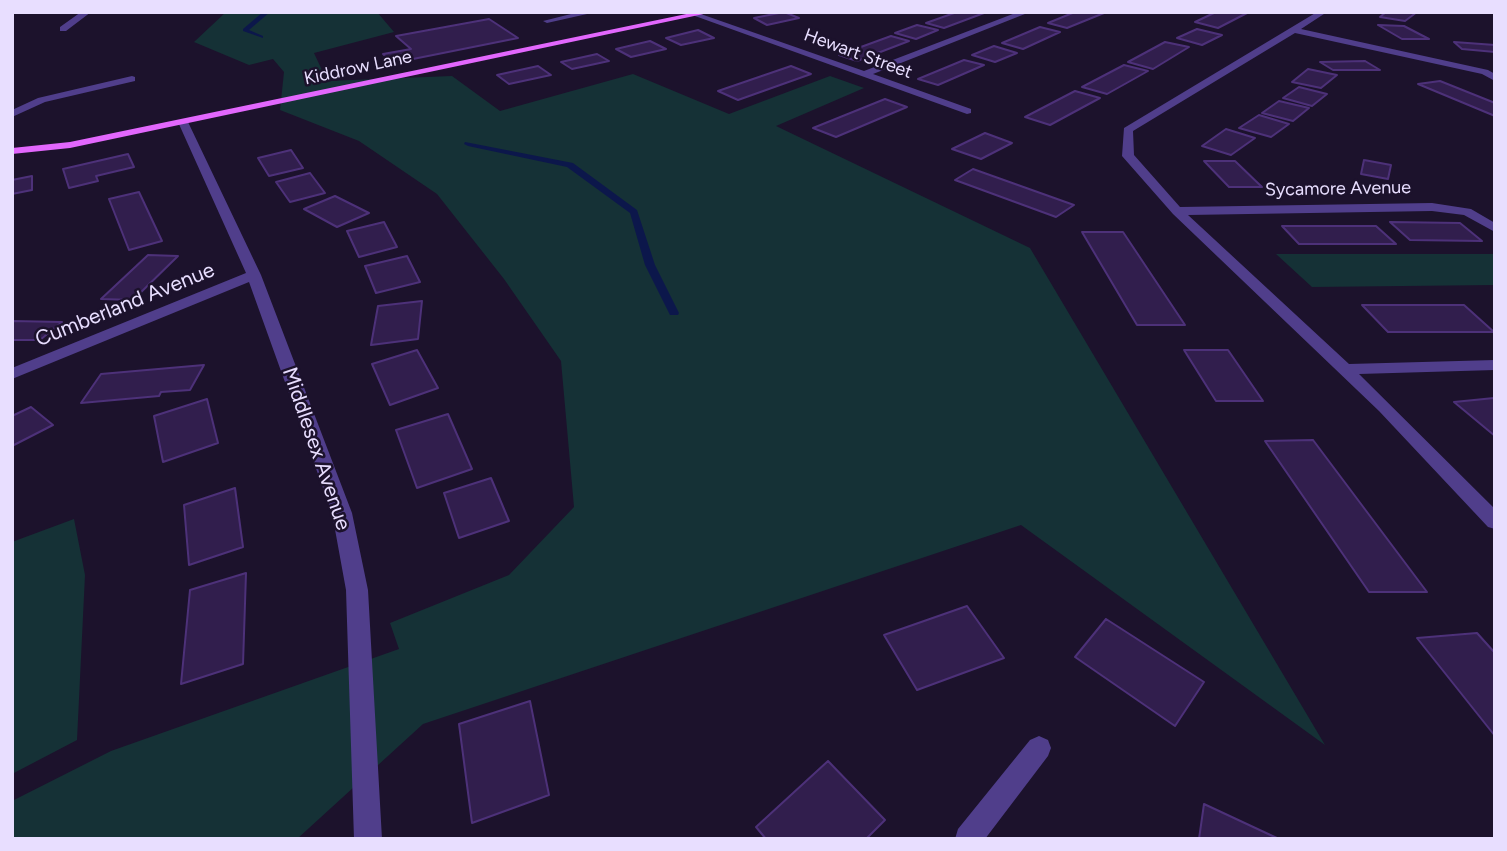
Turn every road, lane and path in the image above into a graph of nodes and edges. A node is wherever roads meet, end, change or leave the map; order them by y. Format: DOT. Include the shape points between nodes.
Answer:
graph roads {
  1 [pos="87,12"];
  2 [pos="592,12"];
  3 [pos="1026,12"];
  4 [pos="1323,12"];
  5 [pos="703,13"];
  6 [pos="547,21"];
  7 [pos="63,29"];
  8 [pos="1294,30"];
  9 [pos="1490,72"];
  10 [pos="866,74"];
  11 [pos="1495,78"];
  12 [pos="132,79"];
  13 [pos="967,111"];
  14 [pos="12,114"];
  15 [pos="183,122"];
  16 [pos="12,151"];
  17 [pos="1177,211"];
  18 [pos="1495,228"];
  19 [pos="254,275"];
  20 [pos="1495,365"];
  21 [pos="1345,369"];
  22 [pos="12,374"];
  23 [pos="1492,517"];
  24 [pos="1039,748"];
  25 [pos="369,839"];
  26 [pos="968,839"];
  1 -- 7 [label="street"];
  2 -- 6 [label="street"];
  3 -- 10 [label="street"];
  4 -- 8 [label="street"];
  5 -- 10 [label="street, Hewart Street"];
  5 -- 15 [label="main road, Kiddrow Lane"];
  8 -- 9 [label="street"];
  8 -- 17 [label="street" via="1128,130 1128,156"];
  9 -- 11 [label="street"];
  10 -- 13 [label="street, Hewart Street"];
  12 -- 14 [label="street" via="42,100"];
  15 -- 16 [label="main road, Kiddrow Lane" via="70,145"];
  15 -- 19 [label="street, Middlesex Avenue"];
  17 -- 18 [label="street, Sycamore Avenue" via="1432,207 1467,212"];
  17 -- 21 [label="street"];
  19 -- 22 [label="street, Cumberland Avenue"];
  19 -- 25 [label="street, Middlesex Avenue" via="342,513 357,590"];
  20 -- 21 [label="street"];
  21 -- 23 [label="street"];
  24 -- 26 [label="street"];
}
